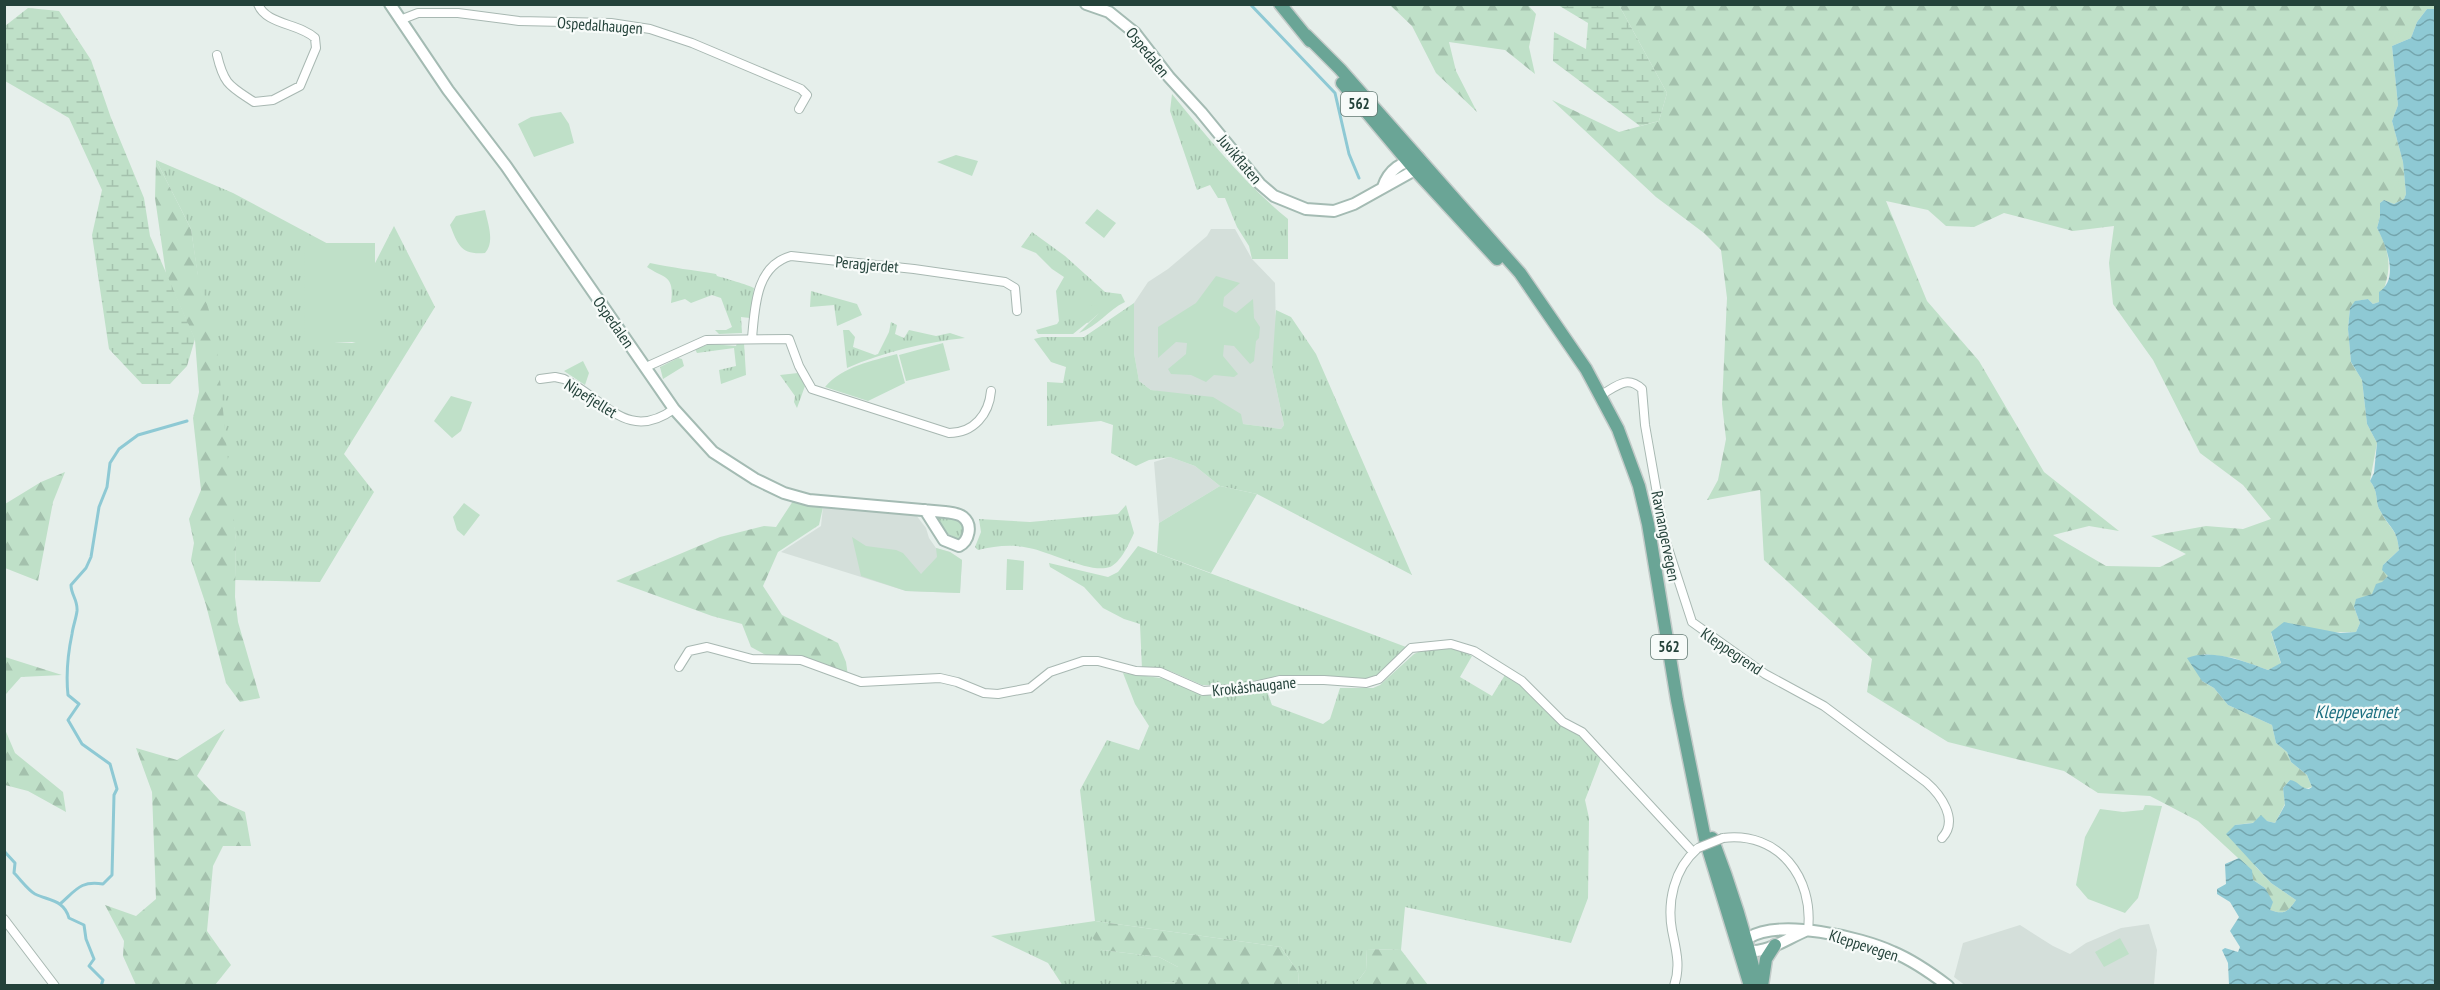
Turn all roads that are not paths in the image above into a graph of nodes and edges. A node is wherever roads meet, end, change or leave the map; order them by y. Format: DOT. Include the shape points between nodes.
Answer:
graph roads {
  1 [pos="258,4"];
  2 [pos="390,4"];
  3 [pos="1086,4"];
  4 [pos="1280,4"];
  5 [pos="400,20"];
  6 [pos="217,55"];
  7 [pos="799,109"];
  8 [pos="1201,112"];
  9 [pos="1414,163"];
  10 [pos="1017,311"];
  11 [pos="752,338"];
  12 [pos="646,367"];
  13 [pos="540,379"];
  14 [pos="991,391"];
  15 [pos="1601,395"];
  16 [pos="675,409"];
  17 [pos="925,510"];
  18 [pos="679,667"];
  19 [pos="1942,838"];
  20 [pos="1696,850"];
  21 [pos="4,919"];
  22 [pos="1808,930"];
  23 [pos="1775,945"];
  24 [pos="1746,947"];
  25 [pos="55,986"];
  26 [pos="1674,986"];
  27 [pos="1750,986"];
  28 [pos="1758,986"];
  29 [pos="1762,986"];
  30 [pos="1948,986"];
  1 -- 6 [label="street" via="264,14 315,38 316,48 300,86 273,99 255,102 224,79"];
  2 -- 5 [label="street, Ospedalen"];
  3 -- 8 [label="street, Ospedalen" via="1109,12 1127,25"];
  4 -- 9 [label="main road, Ravnangervegen / 562" via="1327,54"];
  5 -- 7 [label="street, Ospedalhaugen" via="418,13 459,13 650,29 801,89 807,95"];
  5 -- 12 [label="street, Ospedalen"];
  8 -- 9 [label="street, Juvikflaten" via="1260,184 1274,196 1305,209 1346,207 1396,182"];
  9 -- 15 [label="main road, Ravnangervegen / 562" via="1520,273"];
  10 -- 11 [label="street, Peragjerdet" via="1015,288 1005,282 791,256 780,261 762,280"];
  11 -- 12 [label="street" via="706,340"];
  11 -- 14 [label="street" via="789,339 812,389 944,432 962,432 982,418"];
  12 -- 16 [label="street, Ospedalen"];
  13 -- 16 [label="street, Nipefjellet" via="564,379 635,423 651,422"];
  15 -- 19 [label="street, Kleppegrend" via="1627,381 1642,389 1665,539 1692,622 1765,674 1824,706 1926,782 1938,793 1948,816"];
  15 -- 24 [label="main road, Ravnangervegen / 562" via="1627,449 1643,499 1705,839"];
  16 -- 17 [label="street, Ospedalen" via="702,443 721,459 784,493 827,503"];
  18 -- 20 [label="street, Krokåshaugane" via="692,649 707,647 752,659 801,660 861,682 940,678 998,694 1030,688 1064,666 1098,661 1136,671 1160,672 1200,690 1213,691 1280,680 1366,683 1386,673 1411,648 1451,644 1474,651 1522,681 1563,722 1582,732"];
  20 -- 22 [label="street, bridge" via="1723,838 1738,837 1772,847 1798,873 1807,894"];
  20 -- 26 [label="street" via="1681,868 1671,898 1678,961"];
  21 -- 25 [label="street"];
  22 -- 23 [label="street, Kleppevegen"];
  22 -- 24 [label="street, Kleppevegen" via="1775,931"];
  22 -- 30 [label="street, Kleppevegen" via="1892,951"];
  23 -- 24 [label="street, Kleppevegen"];
  23 -- 29 [label="main road" via="1766,959"];
  24 -- 27 [label="main road, Ravnangervegen / 562"];
  24 -- 28 [label="main road, Ravnangervegen / 562"];
}
